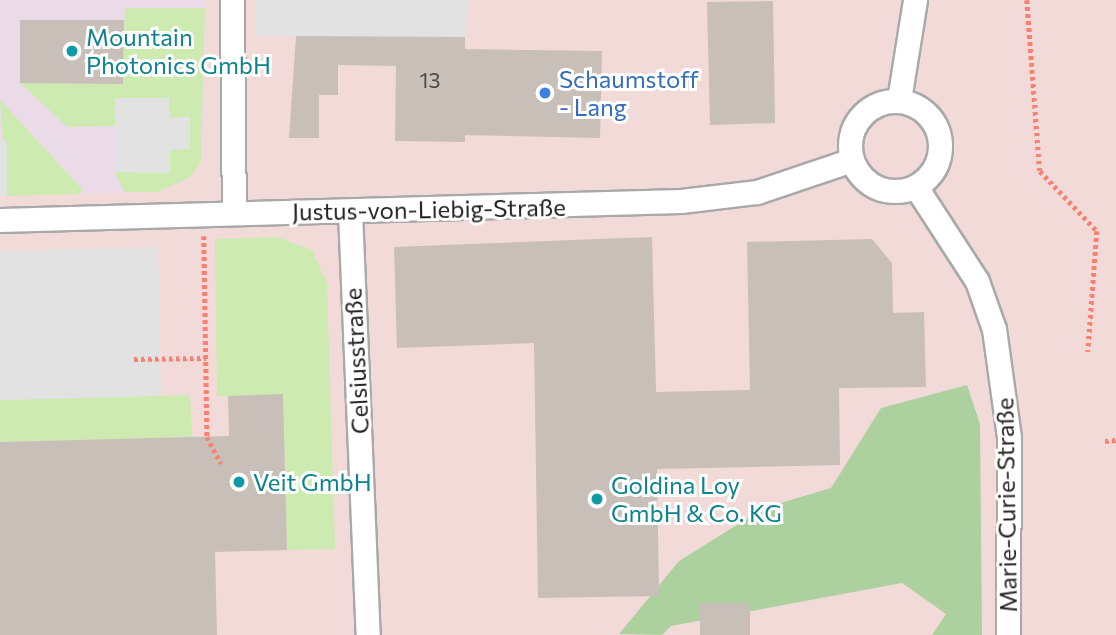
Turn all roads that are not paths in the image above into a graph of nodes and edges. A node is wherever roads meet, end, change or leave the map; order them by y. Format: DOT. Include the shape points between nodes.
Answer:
graph roads {
  1 [pos="232,0"];
  2 [pos="915,0"];
  3 [pos="899,100"];
  4 [pos="852,160"];
  5 [pos="916,187"];
  6 [pos="234,212"];
  7 [pos="350,212"];
  8 [pos="0,220"];
  9 [pos="369,635"];
  10 [pos="1007,635"];
  1 -- 6 [label="street"];
  2 -- 3 [label="street"];
  3 -- 4 [label="street" via="859,117"];
  3 -- 5 [label="street" via="926,112 940,137 937,166"];
  4 -- 5 [label="street" via="878,188"];
  4 -- 7 [label="street, Justus-von-Liebig-Straße" via="757,192 681,201"];
  5 -- 10 [label="street, Marie-Curie-Straße" via="977,281 994,329 1009,438"];
  6 -- 7 [label="street, Justus-von-Liebig-Straße"];
  6 -- 8 [label="street, Justus-von-Liebig-Straße"];
  7 -- 9 [label="street, Celsiusstraße"];
}
